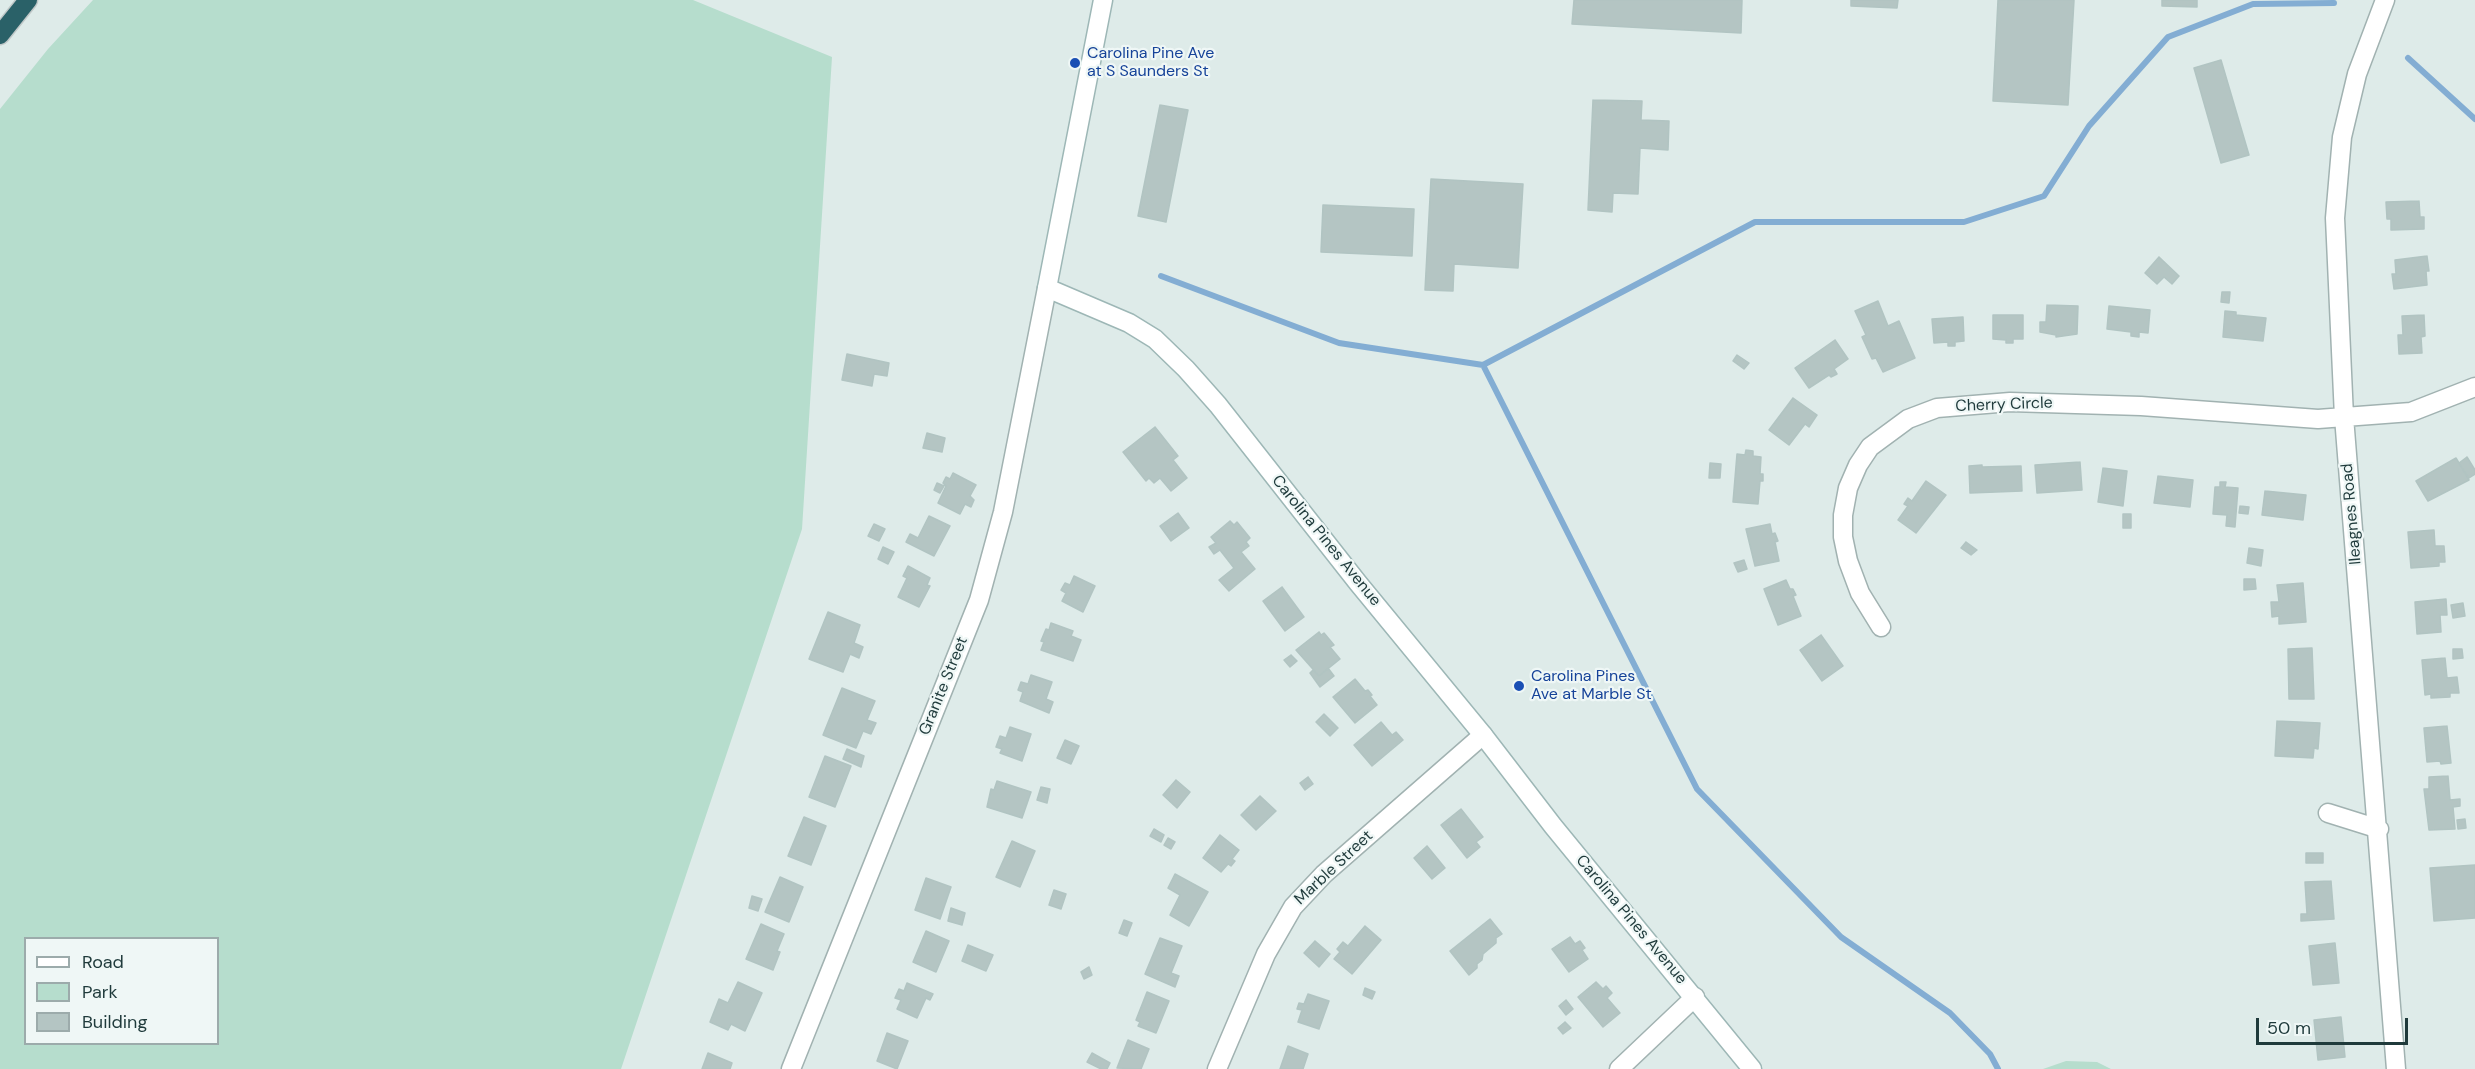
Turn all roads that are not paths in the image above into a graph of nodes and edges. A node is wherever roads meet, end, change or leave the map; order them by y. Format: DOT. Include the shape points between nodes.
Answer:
graph roads {
  1 [pos="27,0"];
  2 [pos="1103,0"];
  3 [pos="2385,0"];
  4 [pos="0,35"];
  5 [pos="1047,288"];
  6 [pos="2475,387"];
  7 [pos="2344,417"];
  8 [pos="1881,627"];
  9 [pos="1483,735"];
  10 [pos="2328,813"];
  11 [pos="2379,829"];
  12 [pos="1695,998"];
  13 [pos="791,1069"];
  14 [pos="1217,1069"];
  15 [pos="1619,1069"];
  16 [pos="1752,1069"];
  17 [pos="2396,1069"];
  1 -- 4 [label="highway"];
  2 -- 5 [label="street"];
  3 -- 7 [label="street, Ileagnes Road" via="2357,74 2338,171 2336,218"];
  5 -- 9 [label="street, Carolina Pines Avenue" via="1129,323 1155,339 1186,369"];
  5 -- 13 [label="street, Granite Street" via="1003,512 979,600"];
  6 -- 7 [label="street, Cherry Circle" via="2411,412"];
  7 -- 8 [label="street, Cherry Circle" via="2318,420 2141,406 2010,402 1937,408 1908,419 1870,447 1848,488 1843,515 1848,561 1860,593"];
  7 -- 11 [label="street, Ileagnes Road"];
  9 -- 12 [label="street, Carolina Pines Avenue"];
  9 -- 14 [label="street, Marble Street" via="1324,874 1293,907 1266,954"];
  10 -- 11 [label="street"];
  11 -- 17 [label="street, Ileagnes Road"];
  12 -- 15 [label="street"];
  12 -- 16 [label="street, Carolina Pines Avenue"];
}
